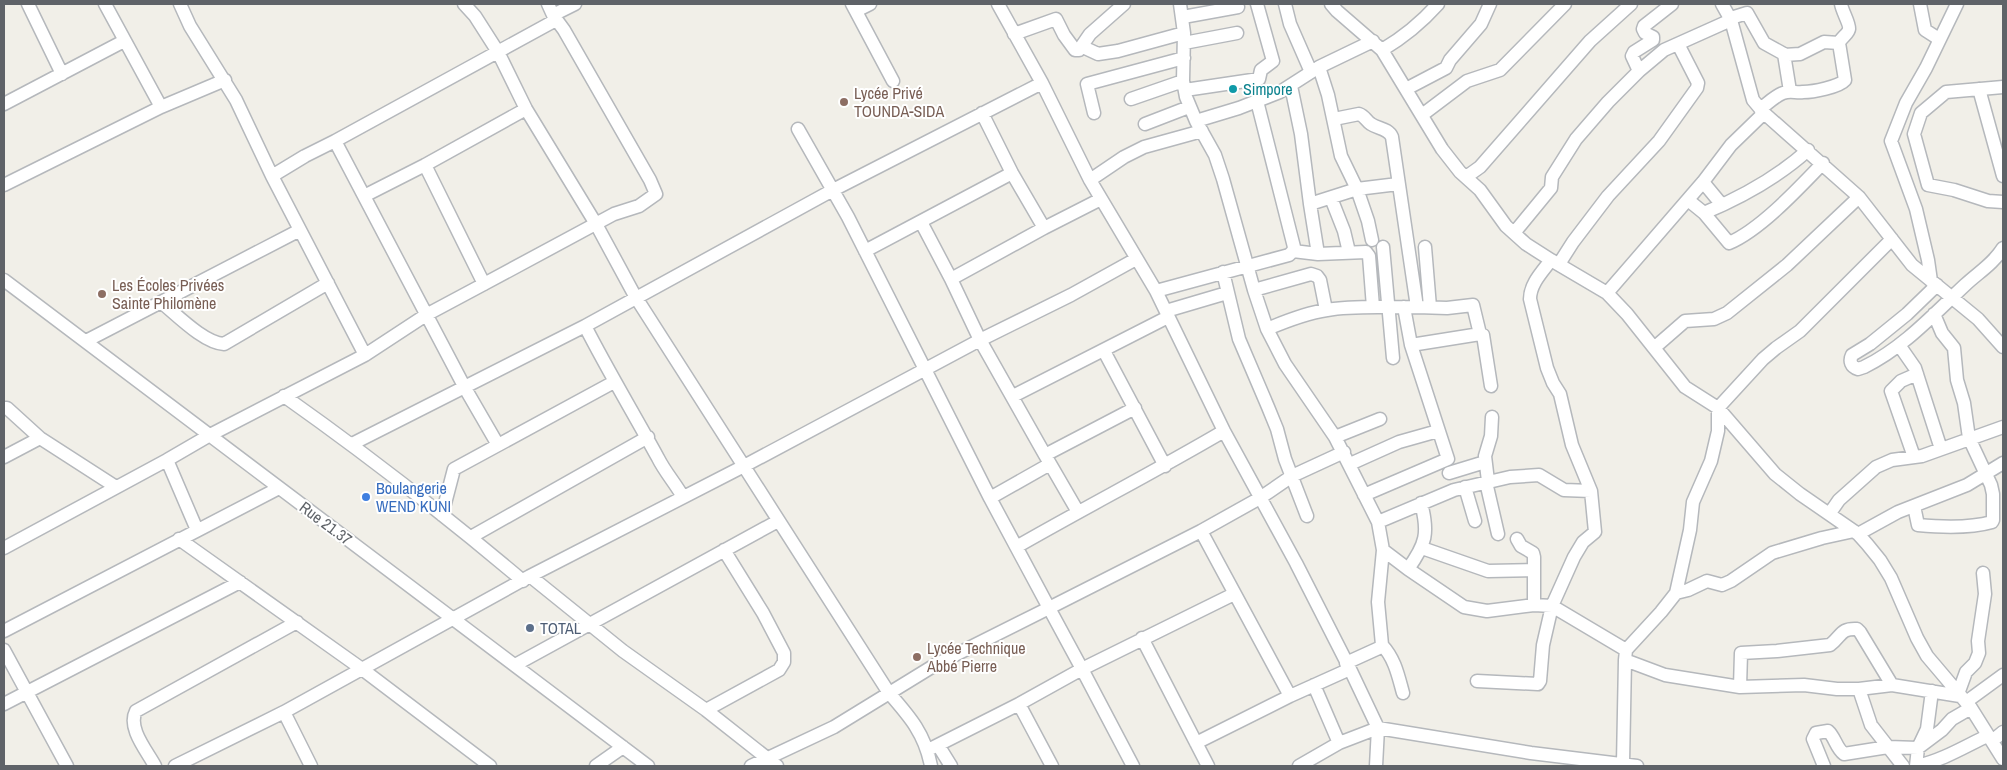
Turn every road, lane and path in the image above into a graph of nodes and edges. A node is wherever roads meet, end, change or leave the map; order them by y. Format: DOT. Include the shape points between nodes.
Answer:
graph roads {
  1 [pos="28,4"];
  2 [pos="106,4"];
  3 [pos="180,4"];
  4 [pos="464,4"];
  5 [pos="575,4"];
  6 [pos="870,4"];
  7 [pos="998,4"];
  8 [pos="1124,4"];
  9 [pos="1180,4"];
  10 [pos="1257,4"];
  11 [pos="1285,4"];
  12 [pos="1331,4"];
  13 [pos="1438,4"];
  14 [pos="1490,4"];
  15 [pos="1565,4"];
  16 [pos="1631,4"];
  17 [pos="1672,4"];
  18 [pos="1722,4"];
  19 [pos="1841,4"];
  20 [pos="1920,4"];
  21 [pos="1957,4"];
  22 [pos="854,7"];
  23 [pos="1238,7"];
  24 [pos="1109,10"];
  25 [pos="552,13"];
  26 [pos="1183,17"];
  27 [pos="1731,19"];
  28 [pos="1236,33"];
  29 [pos="1014,34"];
  30 [pos="1652,36"];
  31 [pos="1184,38"];
  32 [pos="1939,39"];
  33 [pos="124,41"];
  34 [pos="1839,42"];
  35 [pos="1378,45"];
  36 [pos="1083,46"];
  37 [pos="1674,46"];
  38 [pos="498,52"];
  39 [pos="1784,55"];
  40 [pos="1184,58"];
  41 [pos="1315,70"];
  42 [pos="1639,71"];
  43 [pos="62,74"];
  44 [pos="225,80"];
  45 [pos="893,81"];
  46 [pos="1042,84"];
  47 [pos="1184,86"];
  48 [pos="1291,86"];
  49 [pos="2003,87"];
  50 [pos="1406,89"];
  51 [pos="1979,89"];
  52 [pos="1790,91"];
  53 [pos="1131,99"];
  54 [pos="1257,101"];
  55 [pos="4,104"];
  56 [pos="1189,107"];
  57 [pos="161,108"];
  58 [pos="526,109"];
  59 [pos="1762,111"];
  60 [pos="982,113"];
  61 [pos="1094,113"];
  62 [pos="1422,115"];
  63 [pos="1334,119"];
  64 [pos="1145,124"];
  65 [pos="1199,126"];
  66 [pos="798,129"];
  67 [pos="335,141"];
  68 [pos="1808,150"];
  69 [pos="1823,163"];
  70 [pos="425,165"];
  71 [pos="1012,173"];
  72 [pos="272,176"];
  73 [pos="2003,176"];
  74 [pos="1466,178"];
  75 [pos="1090,180"];
  76 [pos="1703,182"];
  77 [pos="4,184"];
  78 [pos="1398,184"];
  79 [pos="1357,189"];
  80 [pos="833,190"];
  81 [pos="364,196"];
  82 [pos="1859,197"];
  83 [pos="1331,198"];
  84 [pos="1101,199"];
  85 [pos="1688,200"];
  86 [pos="2003,202"];
  87 [pos="1310,204"];
  88 [pos="1722,205"];
  89 [pos="1704,213"];
  90 [pos="921,222"];
  91 [pos="596,224"];
  92 [pos="1044,228"];
  93 [pos="300,230"];
  94 [pos="1514,233"];
  95 [pos="1892,238"];
  96 [pos="1372,240"];
  97 [pos="1384,246"];
  98 [pos="1425,246"];
  99 [pos="2003,248"];
  100 [pos="865,252"];
  101 [pos="1293,252"];
  102 [pos="1349,252"];
  103 [pos="1318,254"];
  104 [pos="1136,259"];
  105 [pos="1555,262"];
  106 [pos="1247,265"];
  107 [pos="1223,272"];
  108 [pos="4,280"];
  109 [pos="951,280"];
  110 [pos="1934,283"];
  111 [pos="328,284"];
  112 [pos="484,284"];
  113 [pos="1254,290"];
  114 [pos="1156,291"];
  115 [pos="1227,293"];
  116 [pos="1607,293"];
  117 [pos="635,296"];
  118 [pos="1952,298"];
  119 [pos="161,302"];
  120 [pos="1373,307"];
  121 [pos="1388,307"];
  122 [pos="1404,307"];
  123 [pos="1417,307"];
  124 [pos="1430,307"];
  125 [pos="1326,310"];
  126 [pos="1167,314"];
  127 [pos="1934,314"];
  128 [pos="426,316"];
  129 [pos="585,326"];
  130 [pos="1267,329"];
  131 [pos="1480,334"];
  132 [pos="980,340"];
  133 [pos="86,341"];
  134 [pos="1411,344"];
  135 [pos="1899,345"];
  136 [pos="2003,347"];
  137 [pos="1654,348"];
  138 [pos="1104,352"];
  139 [pos="366,355"];
  140 [pos="1393,358"];
  141 [pos="925,371"];
  142 [pos="1917,374"];
  143 [pos="614,382"];
  144 [pos="1491,386"];
  145 [pos="465,388"];
  146 [pos="284,396"];
  147 [pos="1013,396"];
  148 [pos="4,408"];
  149 [pos="1135,408"];
  150 [pos="1718,408"];
  151 [pos="1492,417"];
  152 [pos="1380,419"];
  153 [pos="2003,428"];
  154 [pos="1224,431"];
  155 [pos="1438,431"];
  156 [pos="210,435"];
  157 [pos="648,437"];
  158 [pos="1335,437"];
  159 [pos="40,438"];
  160 [pos="1969,438"];
  161 [pos="352,444"];
  162 [pos="498,445"];
  163 [pos="1941,448"];
  164 [pos="4,457"];
  165 [pos="1914,457"];
  166 [pos="1347,458"];
  167 [pos="167,460"];
  168 [pos="1047,460"];
  169 [pos="1485,462"];
  170 [pos="2003,463"];
  171 [pos="744,466"];
  172 [pos="1165,466"];
  173 [pos="1449,473"];
  174 [pos="1986,473"];
  175 [pos="1292,476"];
  176 [pos="1487,482"];
  177 [pos="116,487"];
  178 [pos="1465,487"];
  179 [pos="279,488"];
  180 [pos="1591,490"];
  181 [pos="1364,495"];
  182 [pos="683,497"];
  183 [pos="990,498"];
  184 [pos="1260,498"];
  185 [pos="1421,503"];
  186 [pos="1914,506"];
  187 [pos="1078,512"];
  188 [pos="1830,513"];
  189 [pos="442,516"];
  190 [pos="1308,516"];
  191 [pos="778,521"];
  192 [pos="1474,521"];
  193 [pos="1378,522"];
  194 [pos="197,530"];
  195 [pos="1201,531"];
  196 [pos="1856,533"];
  197 [pos="1498,534"];
  198 [pos="471,537"];
  199 [pos="179,539"];
  200 [pos="1517,539"];
  201 [pos="1018,546"];
  202 [pos="4,548"];
  203 [pos="1422,548"];
  204 [pos="724,550"];
  205 [pos="1383,550"];
  206 [pos="1408,569"];
  207 [pos="1533,570"];
  208 [pos="1983,573"];
  209 [pos="526,579"];
  210 [pos="240,582"];
  211 [pos="1676,593"];
  212 [pos="1234,594"];
  213 [pos="1534,605"];
  214 [pos="1552,606"];
  215 [pos="1049,608"];
  216 [pos="454,620"];
  217 [pos="296,622"];
  218 [pos="590,624"];
  219 [pos="4,631"];
  220 [pos="1142,638"];
  221 [pos="1382,645"];
  222 [pos="4,650"];
  223 [pos="1626,655"];
  224 [pos="515,665"];
  225 [pos="1348,666"];
  226 [pos="362,669"];
  227 [pos="1082,669"];
  228 [pos="2003,676"];
  229 [pos="1477,681"];
  230 [pos="1314,685"];
  231 [pos="1892,686"];
  232 [pos="1740,687"];
  233 [pos="1858,688"];
  234 [pos="27,692"];
  235 [pos="1932,692"];
  236 [pos="889,693"];
  237 [pos="1403,693"];
  238 [pos="1290,696"];
  239 [pos="1964,700"];
  240 [pos="4,704"];
  241 [pos="1019,704"];
  242 [pos="706,710"];
  243 [pos="284,712"];
  244 [pos="1378,728"];
  245 [pos="2003,732"];
  246 [pos="1990,738"];
  247 [pos="1196,743"];
  248 [pos="1339,743"];
  249 [pos="622,747"];
  250 [pos="1888,747"];
  251 [pos="933,748"];
  252 [pos="1918,748"];
  253 [pos="766,758"];
  254 [pos="2003,759"];
  255 [pos="1620,764"];
  256 [pos="67,766"];
  257 [pos="155,766"];
  258 [pos="175,766"];
  259 [pos="311,766"];
  260 [pos="490,766"];
  261 [pos="596,766"];
  262 [pos="648,766"];
  263 [pos="751,766"];
  264 [pos="777,766"];
  265 [pos="930,766"];
  266 [pos="951,766"];
  267 [pos="1052,766"];
  268 [pos="1133,766"];
  269 [pos="1208,766"];
  270 [pos="1299,766"];
  271 [pos="1376,766"];
  272 [pos="1637,766"];
  273 [pos="1824,766"];
  274 [pos="1903,766"];
  275 [pos="1916,766"];
  1 -- 43 [label="street"];
  2 -- 33 [label="street"];
  3 -- 44 [label="street" via="190,26"];
  4 -- 38 [label="street"];
  5 -- 25 [label="street"];
  6 -- 22 [label="street"];
  7 -- 29 [label="street"];
  8 -- 24 [label="street"];
  9 -- 26 [label="street"];
  10 -- 47 [label="street" via="1273,61 1261,70 1259,79"];
  11 -- 41 [label="street" via="1290,24"];
  12 -- 35 [label="street"];
  13 -- 35 [label="street" via="1423,21 1398,40"];
  14 -- 50 [label="street" via="1481,24 1446,68"];
  15 -- 62 [label="street" via="1500,70 1466,81"];
  16 -- 74 [label="street" via="1590,42 1480,167"];
  17 -- 30 [label="street" via="1642,29"];
  18 -- 27 [label="street"];
  19 -- 34 [label="street" via="1850,27"];
  20 -- 32 [label="street" via="1925,30"];
  21 -- 32 [label="street"];
  22 -- 45 [label="street"];
  23 -- 26 [label="street"];
  24 -- 36 [label="street"];
  25 -- 38 [label="street"];
  25 -- 91 [label="street" via="656,194 639,206"];
  26 -- 31 [label="street"];
  27 -- 37 [label="street"];
  27 -- 39 [label="street" via="1747,13 1764,44"];
  27 -- 59 [label="street" via="1752,100"];
  28 -- 31 [label="street"];
  29 -- 36 [label="street" via="1053,18 1075,50"];
  29 -- 46 [label="street"];
  30 -- 37 [label="street" via="1659,33"];
  30 -- 42 [label="street" via="1653,40 1632,56"];
  31 -- 36 [label="street" via="1098,54"];
  31 -- 40 [label="street"];
  32 -- 110 [label="street" via="1906,103 1891,141 1916,209"];
  33 -- 43 [label="street"];
  33 -- 57 [label="street"];
  34 -- 39 [label="street" via="1824,42 1800,54"];
  34 -- 52 [label="street" via="1845,80 1842,83 1804,92"];
  35 -- 41 [label="street"];
  35 -- 50 [label="street"];
  37 -- 42 [label="street" via="1659,53"];
  37 -- 105 [label="street" via="1698,82 1697,88 1659,141 1608,196"];
  38 -- 58 [label="street"];
  38 -- 67 [label="street"];
  39 -- 52 [label="street"];
  40 -- 47 [label="street"];
  40 -- 61 [label="street" via="1087,84"];
  41 -- 48 [label="street"];
  41 -- 63 [label="street" via="1328,95"];
  42 -- 94 [label="street" via="1581,132 1552,177 1551,188"];
  43 -- 55 [label="street"];
  44 -- 57 [label="street"];
  44 -- 72 [label="street"];
  46 -- 60 [label="street"];
  46 -- 75 [label="street"];
  47 -- 53 [label="street"];
  47 -- 56 [label="street"];
  48 -- 54 [label="street"];
  48 -- 87 [label="street"];
  49 -- 51 [label="street"];
  50 -- 62 [label="street"];
  51 -- 73 [label="street"];
  51 -- 86 [label="street" via="1952,90 1940,95 1921,114 1914,130 1915,138 1928,184 1988,201"];
  52 -- 59 [label="street" via="1782,93"];
  54 -- 65 [label="street"];
  54 -- 101 [label="street"];
  56 -- 64 [label="street"];
  56 -- 65 [label="street"];
  57 -- 77 [label="street"];
  58 -- 70 [label="street"];
  58 -- 91 [label="street"];
  59 -- 68 [label="street"];
  59 -- 76 [label="street" via="1730,145"];
  60 -- 71 [label="street"];
  60 -- 80 [label="street"];
  62 -- 74 [label="street" via="1446,154"];
  63 -- 78 [label="street" via="1362,114 1371,124 1390,133"];
  63 -- 79 [label="street" via="1341,156"];
  65 -- 75 [label="street" via="1144,147"];
  65 -- 106 [label="street" via="1215,155"];
  66 -- 80 [label="street"];
  67 -- 72 [label="street"];
  67 -- 81 [label="street"];
  68 -- 69 [label="street"];
  68 -- 88 [label="street" via="1775,177"];
  69 -- 82 [label="street"];
  69 -- 89 [label="street" via="1740,239 1729,243"];
  70 -- 81 [label="street"];
  70 -- 112 [label="street"];
  71 -- 90 [label="street"];
  71 -- 92 [label="street"];
  72 -- 93 [label="street"];
  74 -- 94 [label="street" via="1480,190"];
  75 -- 84 [label="street"];
  76 -- 85 [label="street"];
  76 -- 88 [label="street"];
  78 -- 79 [label="street"];
  78 -- 123 [label="street"];
  79 -- 83 [label="street"];
  79 -- 96 [label="street"];
  80 -- 100 [label="street"];
  80 -- 117 [label="street"];
  81 -- 128 [label="street"];
  82 -- 95 [label="street"];
  82 -- 137 [label="street" via="1787,265 1727,313 1714,319 1685,321"];
  83 -- 87 [label="street"];
  83 -- 102 [label="street"];
  84 -- 92 [label="street"];
  84 -- 104 [label="street"];
  85 -- 89 [label="street"];
  85 -- 116 [label="street"];
  87 -- 103 [label="street"];
  88 -- 89 [label="street"];
  90 -- 100 [label="street"];
  90 -- 109 [label="street"];
  91 -- 112 [label="street"];
  91 -- 117 [label="street"];
  92 -- 109 [label="street"];
  93 -- 111 [label="street"];
  93 -- 119 [label="street"];
  94 -- 105 [label="street"];
  95 -- 110 [label="street" via="1912,265"];
  95 -- 150 [label="street" via="1800,331 1764,359"];
  97 -- 121 [label="street"];
  98 -- 124 [label="street"];
  99 -- 118 [label="street" via="1992,263"];
  100 -- 141 [label="street"];
  101 -- 103 [label="street"];
  101 -- 106 [label="street"];
  102 -- 103 [label="street"];
  102 -- 120 [label="street" via="1368,253"];
  104 -- 114 [label="street"];
  104 -- 132 [label="street"];
  105 -- 116 [label="street"];
  105 -- 180 [label="street" via="1530,292 1532,311 1547,368 1560,394 1572,445"];
  106 -- 107 [label="street"];
  106 -- 113 [label="street"];
  107 -- 114 [label="street"];
  107 -- 115 [label="street"];
  108 -- 133 [label="street, Rue 21.37"];
  109 -- 132 [label="street"];
  110 -- 118 [label="street"];
  110 -- 135 [label="street" via="1907,314 1852,355 1851,362 1855,368 1864,367"];
  111 -- 119 [label="street" via="224,344 207,339"];
  111 -- 139 [label="street"];
  112 -- 128 [label="street"];
  113 -- 125 [label="street" via="1311,274 1320,280"];
  113 -- 130 [label="street"];
  114 -- 126 [label="street"];
  115 -- 126 [label="street"];
  115 -- 175 [label="street" via="1239,339 1268,407"];
  116 -- 137 [label="street"];
  117 -- 129 [label="street"];
  117 -- 171 [label="street"];
  118 -- 127 [label="street"];
  118 -- 136 [label="street" via="1978,319"];
  119 -- 133 [label="street"];
  120 -- 121 [label="street"];
  120 -- 125 [label="street"];
  121 -- 122 [label="street"];
  121 -- 140 [label="street"];
  122 -- 123 [label="street"];
  122 -- 134 [label="street"];
  123 -- 124 [label="street"];
  124 -- 131 [label="street" via="1473,305"];
  125 -- 130 [label="street"];
  126 -- 138 [label="street"];
  126 -- 154 [label="street"];
  127 -- 135 [label="street"];
  127 -- 160 [label="street" via="1942,333 1954,348"];
  128 -- 139 [label="street"];
  128 -- 145 [label="street"];
  129 -- 143 [label="street"];
  129 -- 145 [label="street"];
  130 -- 158 [label="street" via="1285,364"];
  131 -- 134 [label="street"];
  131 -- 144 [label="street" via="1484,339"];
  132 -- 141 [label="street"];
  132 -- 147 [label="street"];
  133 -- 156 [label="street, Rue 21.37"];
  134 -- 155 [label="street"];
  135 -- 142 [label="street"];
  137 -- 150 [label="street" via="1684,387"];
  138 -- 147 [label="street"];
  138 -- 149 [label="street"];
  139 -- 146 [label="street"];
  141 -- 171 [label="street"];
  141 -- 183 [label="street"];
  142 -- 163 [label="street"];
  142 -- 165 [label="street" via="1901,381 1892,391"];
  143 -- 157 [label="street"];
  143 -- 162 [label="street"];
  145 -- 161 [label="street"];
  145 -- 162 [label="street"];
  146 -- 156 [label="street"];
  146 -- 161 [label="street"];
  147 -- 168 [label="street"];
  148 -- 159 [label="street"];
  149 -- 168 [label="street"];
  149 -- 172 [label="street"];
  150 -- 188 [label="street" via="1775,474"];
  150 -- 211 [label="street" via="1718,431 1711,461 1693,502"];
  151 -- 169 [label="street"];
  152 -- 158 [label="street"];
  153 -- 160 [label="street"];
  154 -- 172 [label="street"];
  154 -- 184 [label="street"];
  155 -- 166 [label="street"];
  155 -- 181 [label="street" via="1448,459"];
  156 -- 167 [label="street"];
  156 -- 179 [label="street, Rue 21.37"];
  157 -- 182 [label="street"];
  157 -- 198 [label="street"];
  158 -- 166 [label="street"];
  159 -- 164 [label="street"];
  159 -- 177 [label="street"];
  160 -- 163 [label="street"];
  160 -- 174 [label="street"];
  161 -- 189 [label="street"];
  162 -- 189 [label="street" via="454,469"];
  163 -- 165 [label="street"];
  165 -- 188 [label="street" via="1892,460 1876,467 1839,500"];
  166 -- 175 [label="street"];
  166 -- 181 [label="street"];
  167 -- 177 [label="street"];
  167 -- 194 [label="street"];
  168 -- 183 [label="street"];
  168 -- 187 [label="street"];
  169 -- 173 [label="street"];
  169 -- 176 [label="street"];
  170 -- 174 [label="street"];
  171 -- 182 [label="street"];
  171 -- 191 [label="street"];
  172 -- 187 [label="street"];
  174 -- 186 [label="street" via="1967,485"];
  174 -- 186 [label="street" via="1993,494 1992,522 1969,526 1918,525"];
  175 -- 184 [label="street"];
  175 -- 190 [label="street"];
  176 -- 178 [label="street"];
  176 -- 180 [label="street" via="1539,475 1564,490"];
  176 -- 197 [label="street"];
  177 -- 202 [label="street"];
  178 -- 185 [label="street"];
  178 -- 192 [label="street"];
  179 -- 194 [label="street"];
  179 -- 216 [label="street, Rue 21.37"];
  180 -- 214 [label="street" via="1594,534 1583,542"];
  181 -- 193 [label="street"];
  182 -- 209 [label="street"];
  183 -- 201 [label="street"];
  184 -- 195 [label="street"];
  184 -- 225 [label="street"];
  185 -- 193 [label="street"];
  185 -- 203 [label="street" via="1427,528"];
  186 -- 196 [label="street"];
  187 -- 201 [label="street"];
  188 -- 196 [label="street"];
  189 -- 198 [label="street"];
  191 -- 204 [label="street"];
  191 -- 236 [label="street"];
  193 -- 205 [label="street"];
  194 -- 199 [label="street"];
  195 -- 212 [label="street"];
  195 -- 215 [label="street"];
  196 -- 211 [label="street" via="1822,538 1772,552 1731,581 1722,584 1707,582"];
  196 -- 239 [label="street" via="1884,566 1927,656"];
  198 -- 209 [label="street"];
  199 -- 210 [label="street"];
  199 -- 219 [label="street"];
  200 -- 207 [label="street" via="1521,546 1533,553"];
  201 -- 215 [label="street"];
  203 -- 206 [label="street"];
  203 -- 207 [label="street" via="1488,571"];
  204 -- 218 [label="street"];
  204 -- 242 [label="street" via="784,652 784,662 779,670"];
  205 -- 206 [label="street"];
  205 -- 221 [label="street" via="1378,602"];
  206 -- 213 [label="street" via="1472,610"];
  207 -- 213 [label="street"];
  208 -- 239 [label="street" via="1985,594 1979,653 1966,672"];
  209 -- 216 [label="street"];
  209 -- 218 [label="street"];
  210 -- 217 [label="street"];
  210 -- 234 [label="street"];
  211 -- 223 [label="street"];
  212 -- 220 [label="street"];
  212 -- 238 [label="street"];
  213 -- 214 [label="street"];
  214 -- 223 [label="street"];
  214 -- 229 [label="street" via="1538,684"];
  215 -- 227 [label="street"];
  215 -- 236 [label="street" via="935,665"];
  216 -- 224 [label="street, Rue 21.37"];
  216 -- 226 [label="street"];
  217 -- 226 [label="street"];
  217 -- 257 [label="street" via="136,711 133,725"];
  218 -- 224 [label="street"];
  218 -- 242 [label="street"];
  220 -- 227 [label="street"];
  220 -- 247 [label="street"];
  221 -- 225 [label="street"];
  221 -- 237 [label="street" via="1391,654"];
  222 -- 234 [label="street"];
  223 -- 232 [label="street" via="1665,675"];
  223 -- 255 [label="street"];
  224 -- 249 [label="street, Rue 21.37"];
  225 -- 230 [label="street"];
  225 -- 244 [label="street"];
  226 -- 243 [label="street"];
  226 -- 260 [label="street"];
  227 -- 241 [label="street"];
  227 -- 268 [label="street"];
  228 -- 239 [label="street"];
  230 -- 238 [label="street"];
  230 -- 248 [label="street"];
  231 -- 232 [label="street" via="1860,632 1849,629 1830,645 1741,653"];
  231 -- 233 [label="street"];
  231 -- 235 [label="street"];
  232 -- 233 [label="street" via="1804,685"];
  233 -- 250 [label="street" via="1871,725"];
  234 -- 240 [label="street"];
  234 -- 256 [label="street"];
  235 -- 239 [label="street"];
  235 -- 252 [label="street" via="1927,729"];
  236 -- 251 [label="street"];
  236 -- 253 [label="street" via="834,726"];
  238 -- 247 [label="street"];
  239 -- 246 [label="street"];
  239 -- 252 [label="street" via="1942,730"];
  241 -- 251 [label="street"];
  241 -- 267 [label="street"];
  242 -- 253 [label="street"];
  243 -- 258 [label="street"];
  243 -- 259 [label="street"];
  244 -- 248 [label="street"];
  244 -- 255 [label="street"];
  244 -- 271 [label="street"];
  245 -- 246 [label="street"];
  246 -- 254 [label="street"];
  246 -- 275 [label="street"];
  247 -- 269 [label="street"];
  248 -- 270 [label="street"];
  249 -- 261 [label="street"];
  249 -- 262 [label="street, Rue 21.37"];
  250 -- 252 [label="street"];
  250 -- 273 [label="street" via="1844,754 1828,731 1816,733 1813,739"];
  250 -- 274 [label="street"];
  251 -- 265 [label="street"];
  251 -- 266 [label="street"];
  252 -- 275 [label="street"];
  253 -- 263 [label="street"];
  253 -- 264 [label="street"];
  255 -- 272 [label="street"];
}
